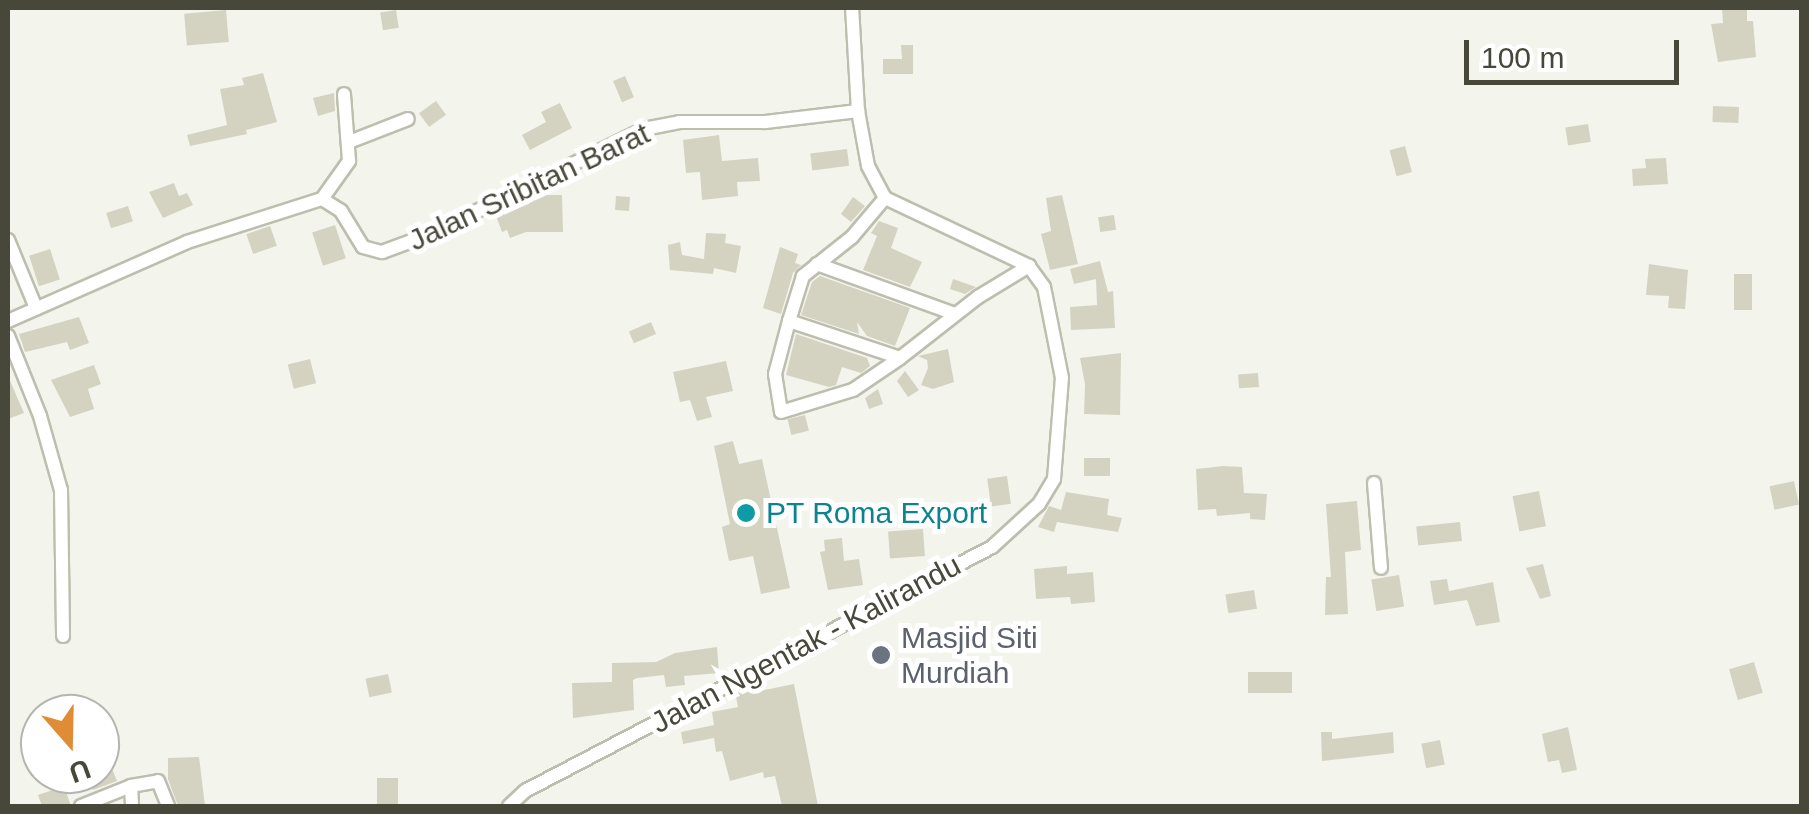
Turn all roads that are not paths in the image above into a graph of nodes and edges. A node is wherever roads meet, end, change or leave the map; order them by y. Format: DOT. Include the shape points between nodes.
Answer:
graph roads {
  1 [pos="852,8"];
  2 [pos="344,94"];
  3 [pos="858,110"];
  4 [pos="408,119"];
  5 [pos="350,142"];
  6 [pos="886,198"];
  7 [pos="322,199"];
  8 [pos="8,240"];
  9 [pos="817,264"];
  10 [pos="1030,266"];
  11 [pos="36,308"];
  12 [pos="954,314"];
  13 [pos="8,321"];
  14 [pos="789,322"];
  15 [pos="8,336"];
  16 [pos="900,358"];
  17 [pos="1374,483"];
  18 [pos="1381,568"];
  19 [pos="62,636"];
  20 [pos="131,786"];
  21 [pos="80,806"];
  22 [pos="132,806"];
  23 [pos="168,806"];
  24 [pos="509,806"];
  1 -- 3 [label="street"];
  2 -- 5 [label="street"];
  3 -- 6 [label="street" via="868,166"];
  3 -- 7 [label="street, Jalan Sribitan Barat" via="644,129 382,252 363,247 341,211"];
  4 -- 5 [label="street"];
  5 -- 7 [label="street" via="342,178"];
  6 -- 9 [label="street"];
  6 -- 10 [label="street"];
  7 -- 11 [label="street" via="187,242"];
  8 -- 11 [label="street"];
  9 -- 12 [label="street"];
  9 -- 14 [label="street" via="804,276"];
  10 -- 12 [label="street"];
  10 -- 24 [label="street, Jalan Ngentak - Kalirandu" via="1044,287 1062,378 1059,456 1039,504 992,547 525,791"];
  11 -- 13 [label="street"];
  12 -- 16 [label="street"];
  14 -- 16 [label="street"];
  14 -- 16 [label="street" via="776,374 782,412 853,390"];
  15 -- 19 [label="street" via="62,490"];
  17 -- 18 [label="street"];
  20 -- 21 [label="street"];
  20 -- 22 [label="street"];
  20 -- 23 [label="street" via="161,782"];
}
